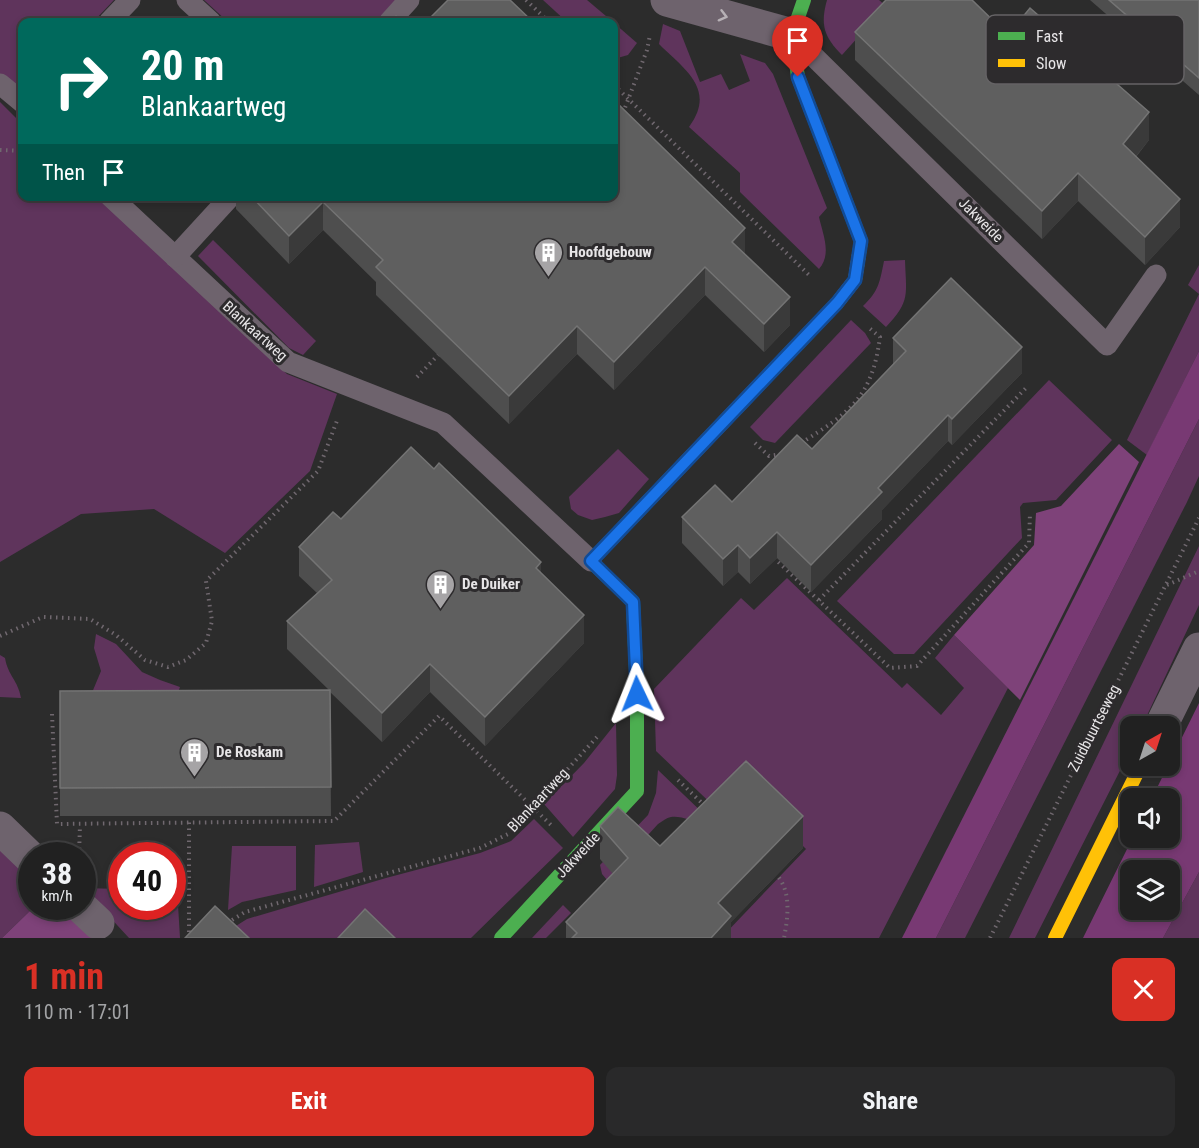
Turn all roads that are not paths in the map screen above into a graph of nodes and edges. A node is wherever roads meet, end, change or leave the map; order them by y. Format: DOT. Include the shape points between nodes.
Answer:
graph roads {
  1 [pos="130,0"];
  2 [pos="187,0"];
  3 [pos="409,0"];
  4 [pos="667,0"];
  5 [pos="804,0"];
  6 [pos="113,18"];
  7 [pos="207,18"];
  8 [pos="393,18"];
  9 [pos="792,35"];
  10 [pos="0,84"];
  11 [pos="18,99"];
  12 [pos="115,201"];
  13 [pos="226,201"];
  14 [pos="175,257"];
  15 [pos="1156,274"];
  16 [pos="591,561"];
  17 [pos="1199,649"];
  18 [pos="637,694"];
  19 [pos="1166,716"];
  20 [pos="1136,776"];
  21 [pos="0,828"];
  22 [pos="18,845"];
  23 [pos="501,938"];
  24 [pos="1055,938"];
  1 -- 6 [label="lane"];
  2 -- 7 [label="lane"];
  3 -- 8 [label="lane"];
  4 -- 9 [label="street, one-way"];
  5 -- 9 [label="street"];
  9 -- 15 [label="lane, Jakweide" via="1107,345"];
  9 -- 16 [label="street" via="798,77 861,241 855,280"];
  10 -- 11 [label="lane"];
  12 -- 14 [label="lane, Blankaartweg"];
  13 -- 14 [label="lane"];
  14 -- 16 [label="lane, Blankaartweg" via="288,362 443,423"];
  16 -- 18 [label="street, Blankaartweg" via="633,602"];
  17 -- 19 [label="street"];
  18 -- 23 [label="street, Jakweide" via="637,791"];
  20 -- 24 [label="street"];
  21 -- 22 [label="street"];
}
